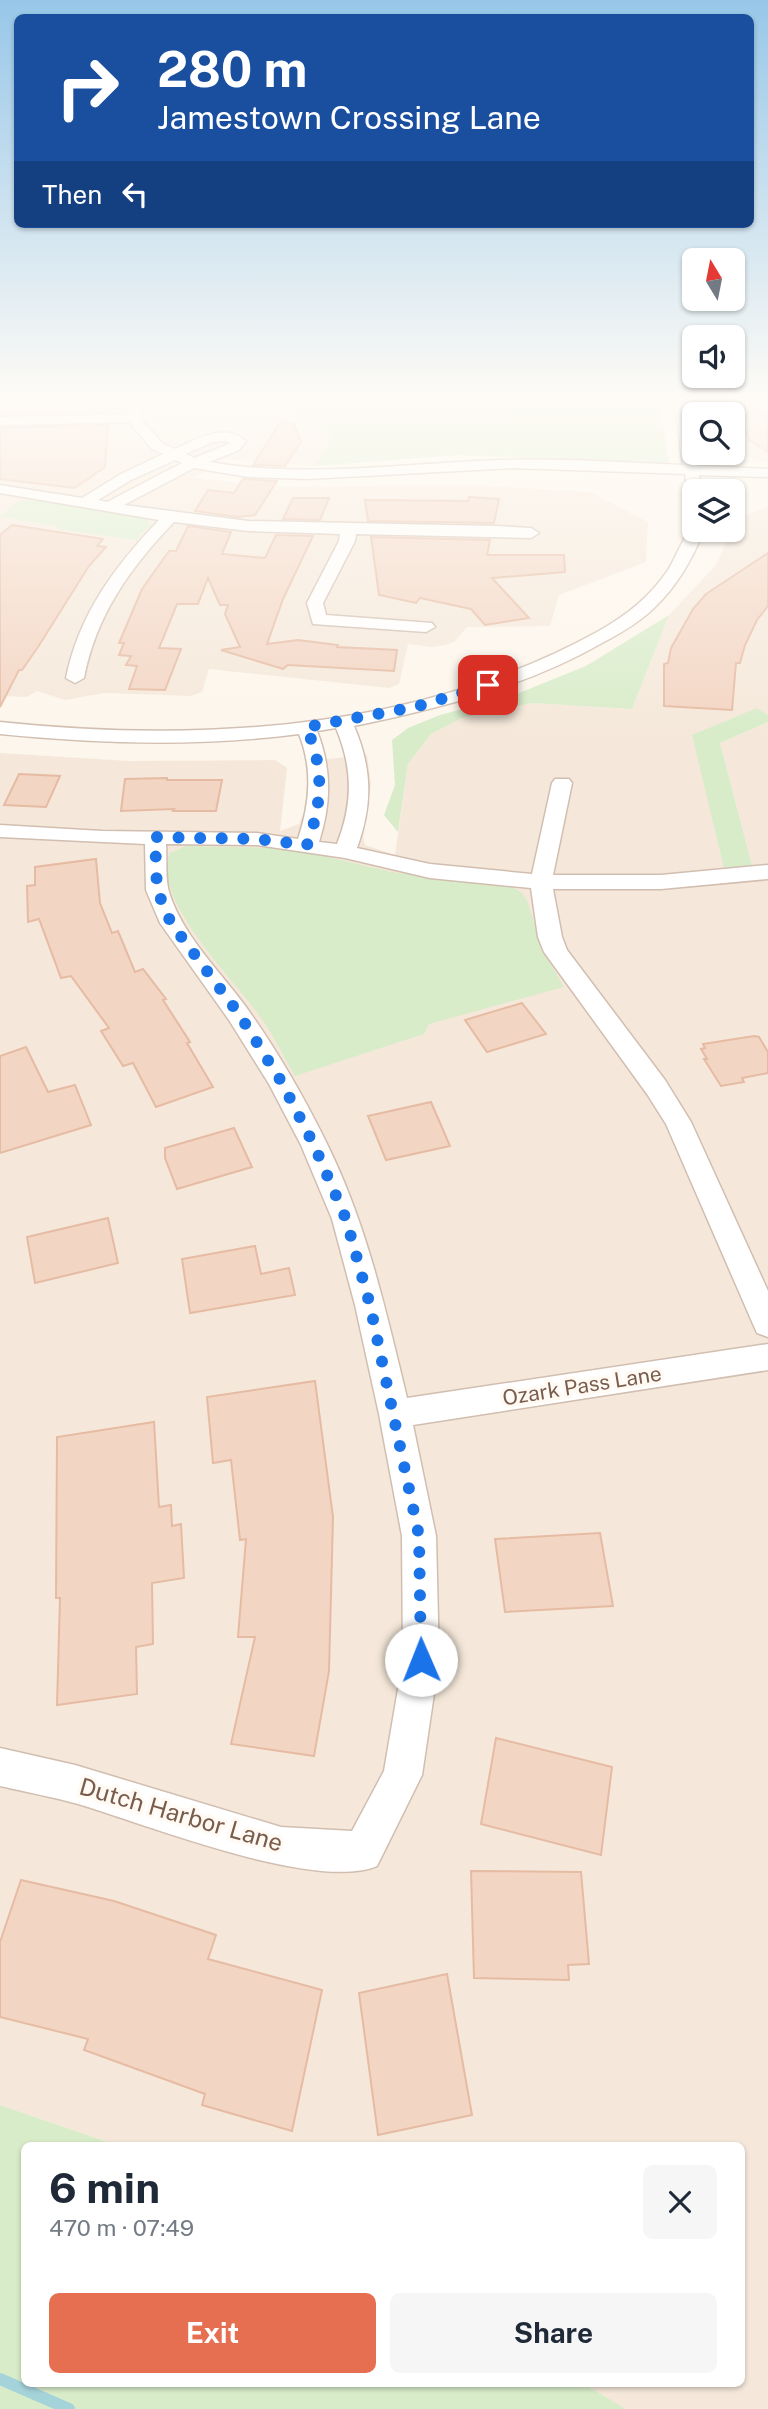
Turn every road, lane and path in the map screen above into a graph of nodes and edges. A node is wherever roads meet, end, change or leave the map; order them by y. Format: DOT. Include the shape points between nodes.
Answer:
graph roads {
  1 [pos="134,512"];
  2 [pos="169,518"];
  3 [pos="349,528"];
  4 [pos="531,533"];
  5 [pos="692,542"];
  6 [pos="426,627"];
  7 [pos="75,678"];
  8 [pos="342,721"];
  9 [pos="306,727"];
  10 [pos="0,728"];
  11 [pos="562,783"];
  12 [pos="0,831"];
  13 [pos="155,837"];
  14 [pos="307,845"];
  15 [pos="345,852"];
  16 [pos="768,872"];
  17 [pos="541,881"];
  18 [pos="768,1324"];
  19 [pos="768,1357"];
  20 [pos="395,1414"];
  21 [pos="0,1767"];
  1 -- 2 [label="street"];
  2 -- 3 [label="street"];
  2 -- 7 [label="street" via="111,586 80,647"];
  3 -- 4 [label="street"];
  3 -- 6 [label="street" via="347,541 315,603 319,620"];
  5 -- 8 [label="street" via="655,599 566,657 415,707"];
  8 -- 9 [label="street"];
  8 -- 15 [label="street" via="357,762 362,795 359,818"];
  9 -- 10 [label="street" via="132,738"];
  9 -- 14 [label="street" via="320,795"];
  11 -- 17 [label="street"];
  12 -- 13 [label="street"];
  13 -- 14 [label="street"];
  13 -- 20 [label="street" via="157,890 171,923 239,1014 281,1081 346,1219"];
  14 -- 15 [label="street"];
  15 -- 17 [label="street" via="430,872"];
  16 -- 17 [label="street" via="661,882"];
  17 -- 18 [label="street" via="556,952 678,1122"];
  19 -- 20 [label="street, Ozark Pass Lane"];
  20 -- 21 [label="street, Dutch Harbor Lane" via="419,1536 421,1660 403,1775 363,1852 281,1847 75,1784"];
}
